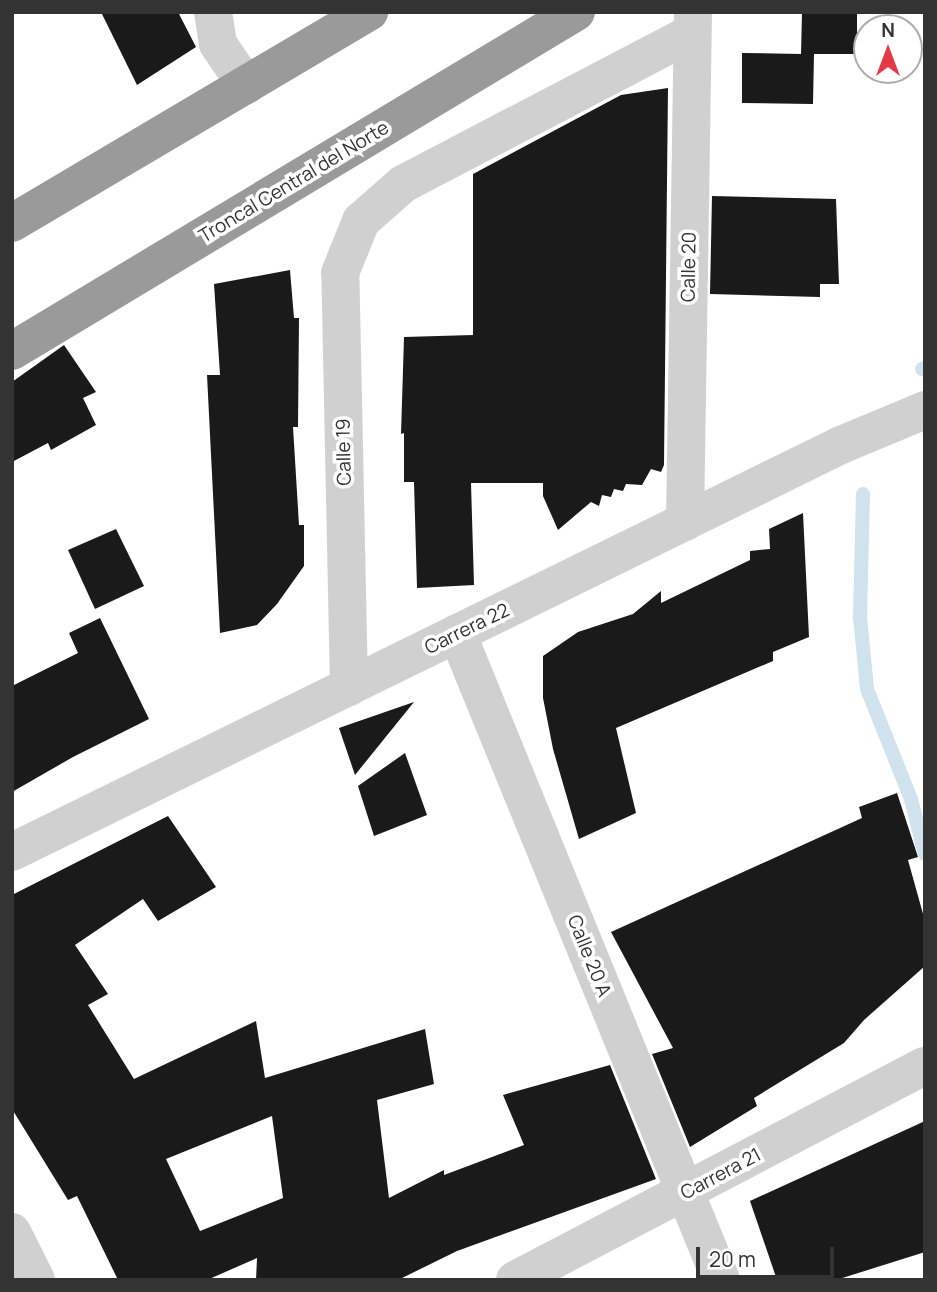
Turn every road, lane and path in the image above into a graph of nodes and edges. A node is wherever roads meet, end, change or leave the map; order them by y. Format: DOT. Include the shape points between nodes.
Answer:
graph roads {
  1 [pos="214,12"];
  2 [pos="369,12"];
  3 [pos="576,12"];
  4 [pos="692,23"];
  5 [pos="246,85"];
  6 [pos="12,223"];
  7 [pos="12,351"];
  8 [pos="918,413"];
  9 [pos="685,522"];
  10 [pos="457,634"];
  11 [pos="349,687"];
  12 [pos="12,852"];
  13 [pos="925,1066"];
  14 [pos="686,1193"];
  15 [pos="12,1232"];
  16 [pos="36,1280"];
  17 [pos="515,1280"];
  18 [pos="721,1280"];
  1 -- 5 [label="street" via="218,44"];
  2 -- 5 [label="highway"];
  3 -- 7 [label="highway, Troncal Central del Norte"];
  4 -- 9 [label="street, Calle 20"];
  4 -- 11 [label="street, Calle 19" via="403,184 361,220 340,273"];
  5 -- 6 [label="highway"];
  8 -- 9 [label="street, Carrera 22" via="841,445"];
  9 -- 10 [label="street, Carrera 22"];
  10 -- 11 [label="street, Carrera 22"];
  10 -- 14 [label="street, Calle 20 A"];
  11 -- 12 [label="street, Carrera 22"];
  13 -- 14 [label="street, Carrera 21"];
  14 -- 17 [label="street, Carrera 21"];
  14 -- 18 [label="street, Calle 20 A"];
  15 -- 16 [label="street"];
}
